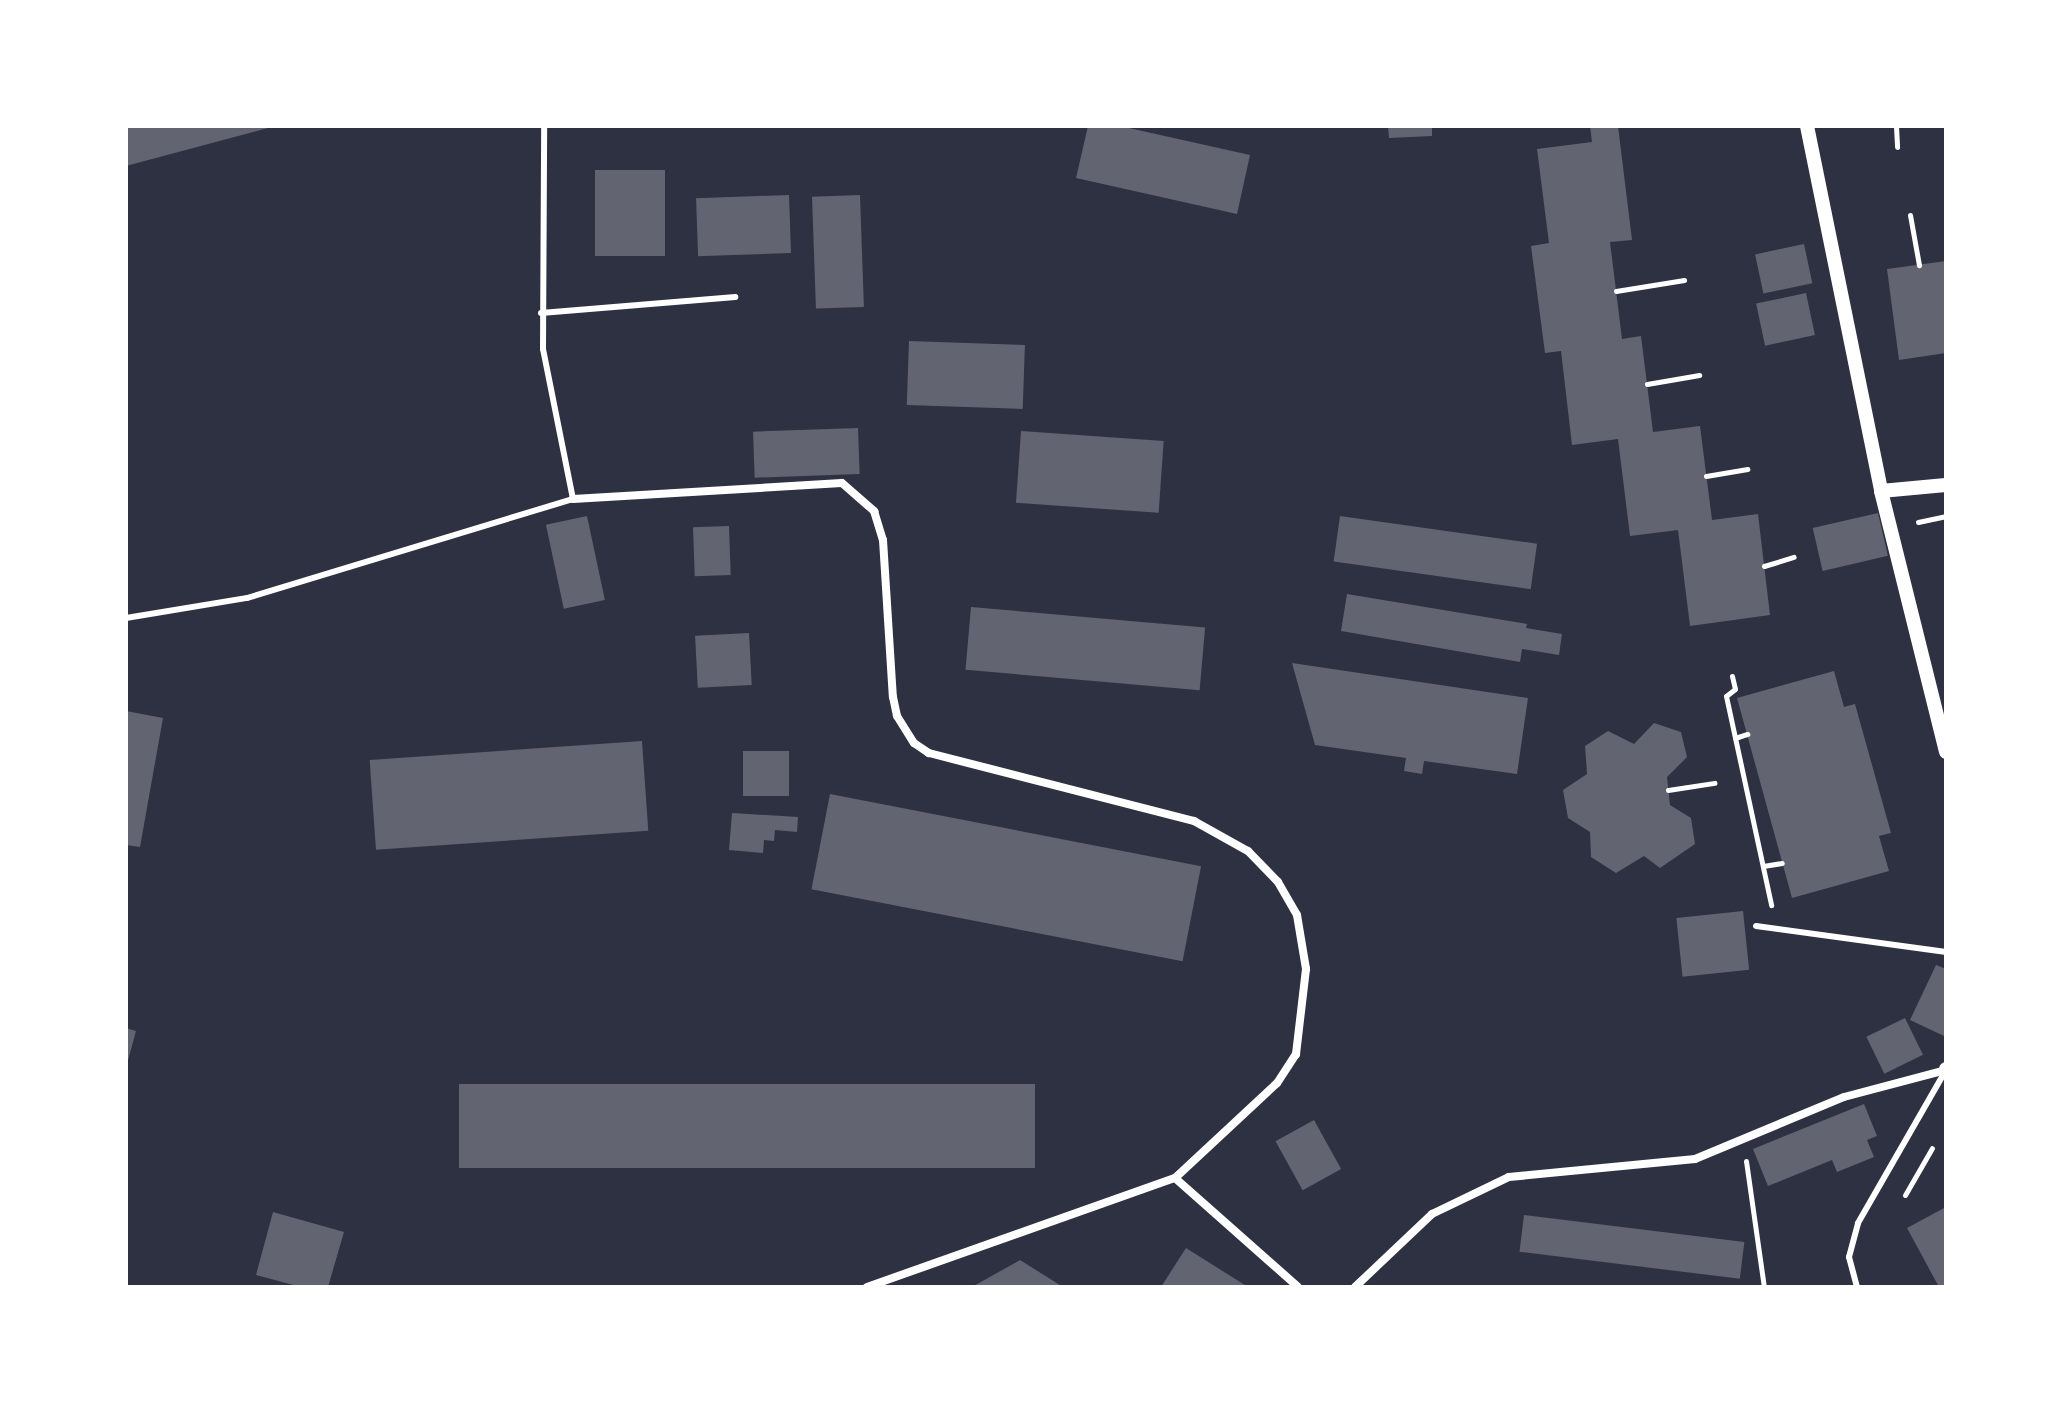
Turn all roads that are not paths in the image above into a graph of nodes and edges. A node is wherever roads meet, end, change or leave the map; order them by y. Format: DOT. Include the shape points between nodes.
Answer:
graph roads {
  1 [pos="544,126"];
  2 [pos="1807,126"];
  3 [pos="735,297"];
  4 [pos="541,313"];
  5 [pos="1946,485"];
  6 [pos="1881,491"];
  7 [pos="573,499"];
  8 [pos="126,618"];
  9 [pos="1946,752"];
  10 [pos="1756,926"];
  11 [pos="1946,952"];
  12 [pos="1946,1070"];
  13 [pos="1175,1178"];
  14 [pos="867,1287"];
  15 [pos="1298,1287"];
  16 [pos="1355,1287"];
  17 [pos="1857,1287"];
  1 -- 4 [label="lane"];
  2 -- 6 [label="street"];
  3 -- 4 [label="lane"];
  4 -- 7 [label="lane"];
  5 -- 6 [label="street"];
  6 -- 9 [label="street"];
  7 -- 8 [label="lane" via="247,598"];
  7 -- 13 [label="street" via="842,483 874,511 883,540 893,697 897,716 914,743 929,753 1194,821 1248,851 1278,882 1297,915 1306,969 1296,1054 1277,1083"];
  10 -- 11 [label="lane"];
  12 -- 16 [label="street" via="1844,1097 1695,1159 1509,1177 1432,1214"];
  12 -- 17 [label="lane" via="1858,1223 1849,1257"];
  13 -- 14 [label="street"];
  13 -- 15 [label="street"];
}
